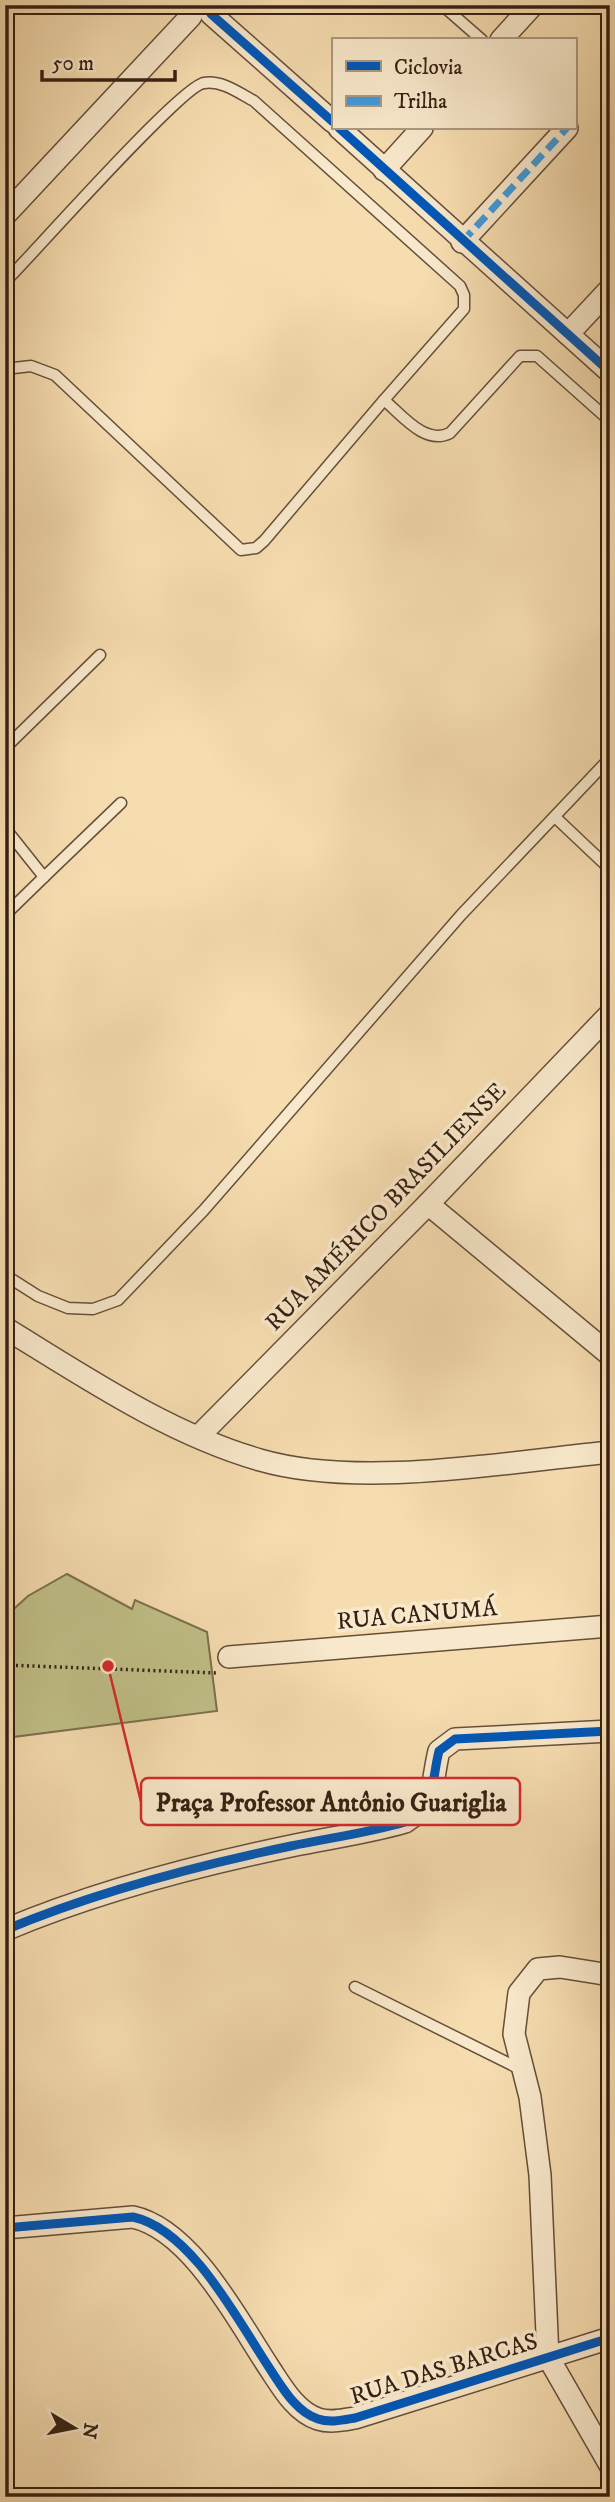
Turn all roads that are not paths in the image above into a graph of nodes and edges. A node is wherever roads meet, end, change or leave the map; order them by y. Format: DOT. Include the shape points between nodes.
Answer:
graph roads {
  1 [pos="442,5"];
  2 [pos="533,5"];
  3 [pos="200,10"];
  4 [pos="480,38"];
  5 [pos="503,38"];
  6 [pos="332,121"];
  7 [pos="341,130"];
  8 [pos="420,130"];
  9 [pos="565,130"];
  10 [pos="384,170"];
  11 [pos="5,215"];
  12 [pos="462,242"];
  13 [pos="5,282"];
  14 [pos="610,289"];
  15 [pos="568,334"];
  16 [pos="5,369"];
  17 [pos="610,372"];
  18 [pos="384,400"];
  19 [pos="610,421"];
  20 [pos="100,654"];
  21 [pos="5,748"];
  22 [pos="610,758"];
  23 [pos="121,803"];
  24 [pos="555,817"];
  25 [pos="5,828"];
  26 [pos="610,869"];
  27 [pos="44,877"];
  28 [pos="5,915"];
  29 [pos="610,1014"];
  30 [pos="428,1204"];
  31 [pos="5,1275"];
  32 [pos="5,1328"];
  33 [pos="610,1355"];
  34 [pos="199,1436"];
  35 [pos="610,1452"];
  36 [pos="610,1626"];
  37 [pos="223,1665"];
  38 [pos="610,1731"];
  39 [pos="5,1930"];
  40 [pos="610,1975"];
  41 [pos="355,1987"];
  42 [pos="522,2070"];
  43 [pos="5,2228"];
  44 [pos="610,2338"];
  45 [pos="548,2357"];
  46 [pos="610,2465"];
  1 -- 4 [label="lane"];
  2 -- 5 [label="street"];
  3 -- 6 [label="street"];
  3 -- 11 [label="street"];
  7 -- 10 [label="street"];
  8 -- 10 [label="street"];
  9 -- 12 [label="street"];
  10 -- 12 [label="street"];
  12 -- 15 [label="street"];
  13 -- 18 [label="lane" via="195,86 228,86 254,101 460,286 464,309 457,320"];
  14 -- 15 [label="street"];
  15 -- 17 [label="street"];
  16 -- 18 [label="lane" via="31,366 55,375 241,550 256,548 264,541"];
  18 -- 19 [label="lane" via="425,434 442,437 520,356 528,354 537,356"];
  20 -- 21 [label="lane"];
  22 -- 24 [label="lane"];
  23 -- 27 [label="lane"];
  24 -- 26 [label="lane"];
  24 -- 31 [label="lane" via="461,915 204,1210 118,1300 93,1309 68,1308"];
  25 -- 27 [label="lane"];
  27 -- 28 [label="lane"];
  29 -- 30 [label="street, RUA AMÉRICO BRASILIENSE"];
  30 -- 33 [label="street"];
  30 -- 34 [label="street, RUA AMÉRICO BRASILIENSE"];
  32 -- 34 [label="street" via="132,1406"];
  34 -- 35 [label="street" via="260,1460 350,1472 388,1473"];
  36 -- 37 [label="street, RUA CANUMÁ"];
  38 -- 39 [label="street" via="455,1739 439,1751 434,1787 422,1812 405,1822 142,1884"];
  40 -- 42 [label="street" via="549,1967 528,1978 514,2014"];
  41 -- 42 [label="lane"];
  42 -- 45 [label="street" via="540,2175"];
  43 -- 45 [label="street, RUA DAS BARCAS" via="133,2217 170,2233 214,2284 287,2395 316,2418 355,2418"];
  44 -- 45 [label="street, RUA DAS BARCAS"];
  45 -- 46 [label="street"];
}
